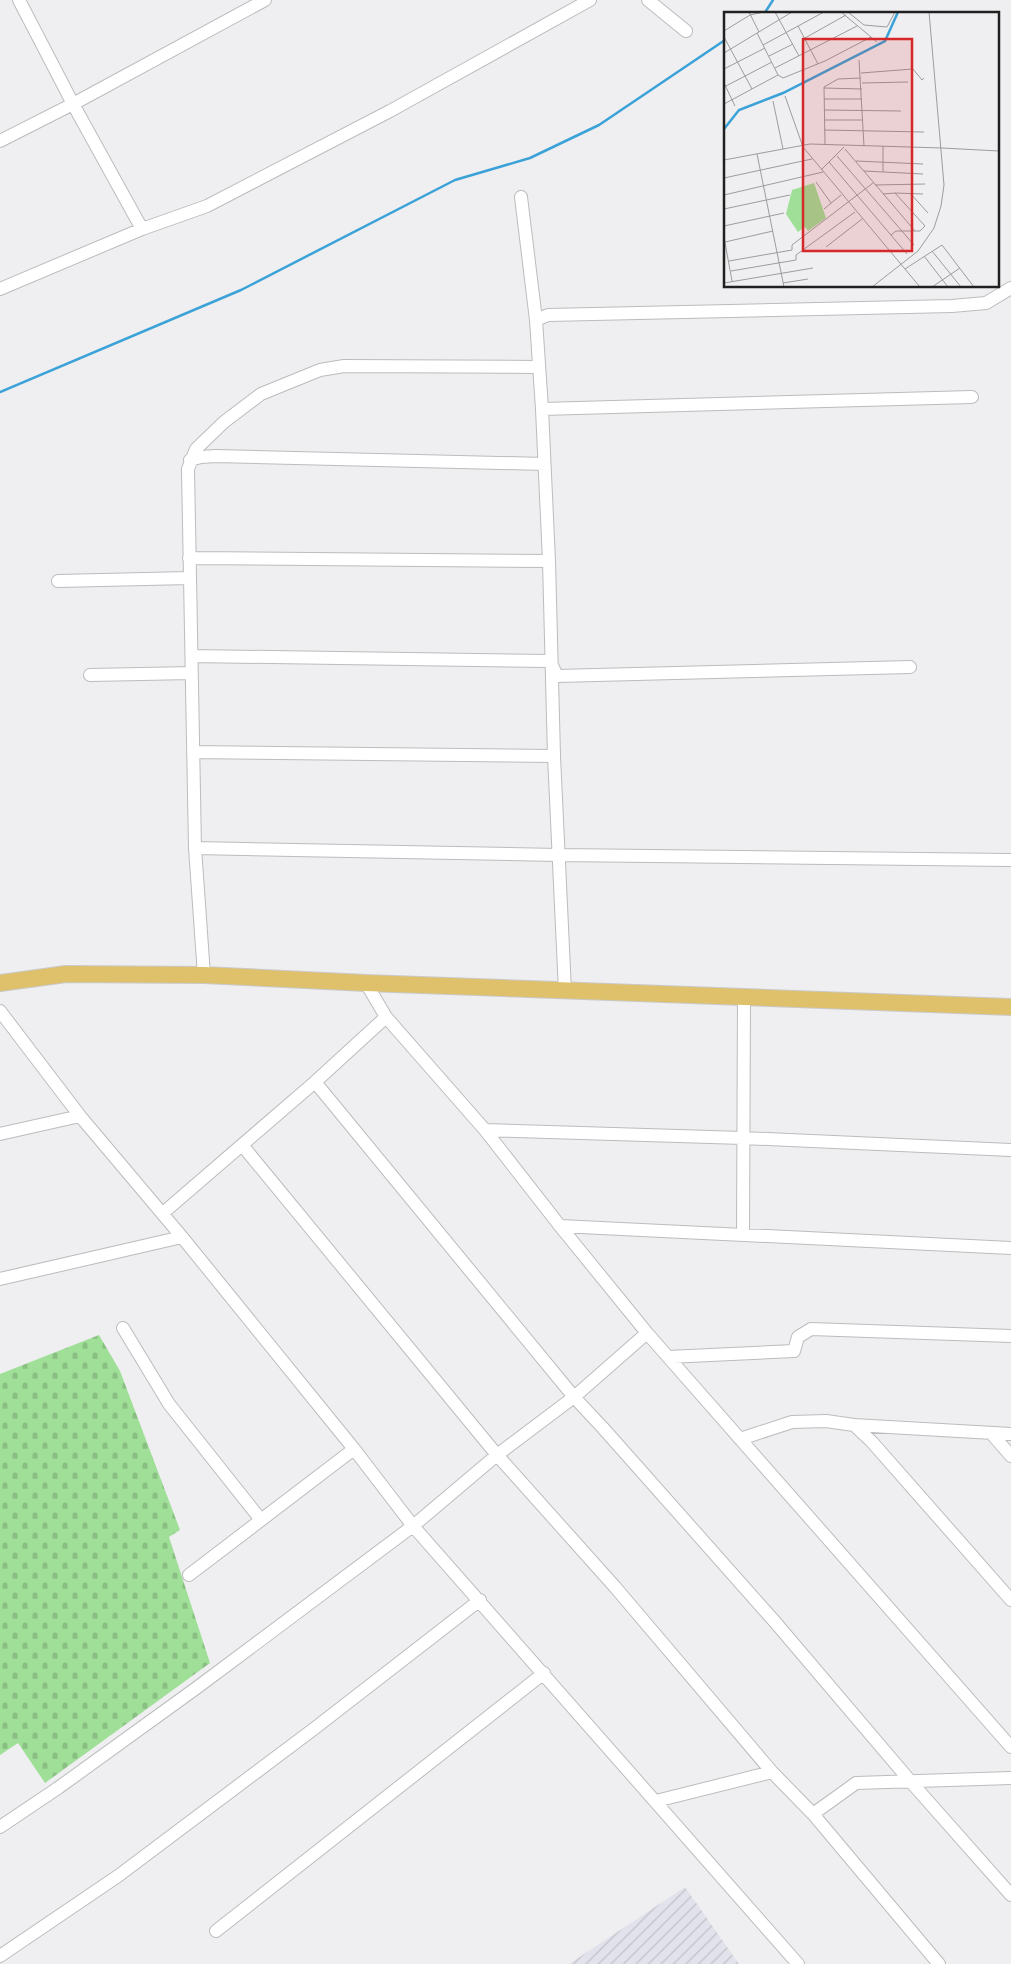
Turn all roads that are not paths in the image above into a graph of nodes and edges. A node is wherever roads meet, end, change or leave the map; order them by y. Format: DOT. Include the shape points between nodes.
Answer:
graph roads {
  1 [pos="19,0"];
  2 [pos="265,0"];
  3 [pos="590,0"];
  4 [pos="648,0"];
  5 [pos="686,31"];
  6 [pos="73,104"];
  7 [pos="0,141"];
  8 [pos="521,197"];
  9 [pos="142,229"];
  10 [pos="1011,288"];
  11 [pos="0,289"];
  12 [pos="536,320"];
  13 [pos="539,367"];
  14 [pos="972,396"];
  15 [pos="542,409"];
  16 [pos="190,460"];
  17 [pos="544,464"];
  18 [pos="189,558"];
  19 [pos="549,561"];
  20 [pos="189,578"];
  21 [pos="58,581"];
  22 [pos="192,656"];
  23 [pos="550,661"];
  24 [pos="910,667"];
  25 [pos="192,673"];
  26 [pos="90,675"];
  27 [pos="193,752"];
  28 [pos="554,756"];
  29 [pos="195,848"];
  30 [pos="559,855"];
  31 [pos="1011,860"];
  32 [pos="204,975"];
  33 [pos="0,983"];
  34 [pos="366,983"];
  35 [pos="565,991"];
  36 [pos="744,998"];
  37 [pos="1011,1006"];
  38 [pos="0,1011"];
  39 [pos="386,1017"];
  40 [pos="315,1082"];
  41 [pos="80,1116"];
  42 [pos="485,1130"];
  43 [pos="0,1134"];
  44 [pos="743,1138"];
  45 [pos="242,1145"];
  46 [pos="1011,1150"];
  47 [pos="163,1213"];
  48 [pos="560,1226"];
  49 [pos="743,1234"];
  50 [pos="182,1237"];
  51 [pos="1011,1248"];
  52 [pos="0,1279"];
  53 [pos="123,1328"];
  54 [pos="647,1333"];
  55 [pos="1011,1336"];
  56 [pos="668,1357"];
  57 [pos="574,1397"];
  58 [pos="854,1425"];
  59 [pos="991,1433"];
  60 [pos="1011,1434"];
  61 [pos="740,1440"];
  62 [pos="354,1449"];
  63 [pos="497,1455"];
  64 [pos="1011,1456"];
  65 [pos="261,1520"];
  66 [pos="413,1526"];
  67 [pos="189,1575"];
  68 [pos="480,1600"];
  69 [pos="1011,1600"];
  70 [pos="544,1673"];
  71 [pos="1011,1747"];
  72 [pos="772,1772"];
  73 [pos="1011,1778"];
  74 [pos="910,1782"];
  75 [pos="656,1801"];
  76 [pos="813,1814"];
  77 [pos="0,1827"];
  78 [pos="1011,1896"];
  79 [pos="216,1931"];
  80 [pos="0,1956"];
  81 [pos="798,1964"];
  82 [pos="939,1964"];
  1 -- 6 [label="street"];
  2 -- 6 [label="street"];
  3 -- 9 [label="street" via="390,111 207,206"];
  4 -- 5 [label="street"];
  6 -- 7 [label="street"];
  6 -- 9 [label="street"];
  8 -- 12 [label="street"];
  9 -- 11 [label="street"];
  10 -- 12 [label="street" via="986,303 952,306 548,315"];
  12 -- 13 [label="street"];
  13 -- 15 [label="street"];
  13 -- 16 [label="street" via="344,366 320,370 261,394 224,422 196,449"];
  14 -- 15 [label="street"];
  15 -- 17 [label="street"];
  16 -- 17 [label="street" via="216,456"];
  16 -- 18 [label="street"];
  17 -- 19 [label="street"];
  18 -- 19 [label="street"];
  18 -- 20 [label="street"];
  19 -- 23 [label="street"];
  20 -- 21 [label="street"];
  20 -- 22 [label="street"];
  22 -- 23 [label="street"];
  22 -- 25 [label="street"];
  23 -- 24 [label="street" via="557,676"];
  23 -- 28 [label="street"];
  25 -- 26 [label="street"];
  25 -- 27 [label="street"];
  27 -- 28 [label="street"];
  27 -- 29 [label="street"];
  28 -- 30 [label="street"];
  29 -- 30 [label="street"];
  29 -- 32 [label="street"];
  30 -- 31 [label="street"];
  30 -- 35 [label="street"];
  32 -- 33 [label="main road" via="66,974"];
  32 -- 34 [label="main road"];
  34 -- 35 [label="main road"];
  34 -- 39 [label="street"];
  35 -- 36 [label="main road"];
  36 -- 37 [label="main road"];
  36 -- 44 [label="street"];
  38 -- 41 [label="street"];
  39 -- 40 [label="street"];
  39 -- 42 [label="street"];
  40 -- 45 [label="street"];
  40 -- 57 [label="street"];
  41 -- 43 [label="street"];
  41 -- 47 [label="street"];
  42 -- 44 [label="street"];
  42 -- 48 [label="street"];
  44 -- 46 [label="street"];
  44 -- 49 [label="street"];
  45 -- 47 [label="street"];
  45 -- 63 [label="street"];
  47 -- 50 [label="street"];
  48 -- 49 [label="street"];
  48 -- 54 [label="street"];
  49 -- 51 [label="street"];
  50 -- 52 [label="street"];
  50 -- 62 [label="street"];
  53 -- 65 [label="street" via="169,1404"];
  54 -- 56 [label="street"];
  54 -- 57 [label="street"];
  55 -- 56 [label="street" via="811,1329 798,1337 794,1351"];
  56 -- 61 [label="street"];
  57 -- 63 [label="street"];
  57 -- 74 [label="street" via="775,1622"];
  58 -- 59 [label="street"];
  58 -- 61 [label="street" via="826,1421 792,1422"];
  58 -- 69 [label="street"];
  59 -- 60 [label="street"];
  59 -- 64 [label="street"];
  61 -- 71 [label="street"];
  62 -- 65 [label="street"];
  62 -- 66 [label="street"];
  63 -- 66 [label="street"];
  63 -- 72 [label="street"];
  65 -- 67 [label="street"];
  66 -- 68 [label="street"];
  66 -- 77 [label="street" via="194,1689"];
  68 -- 70 [label="street"];
  68 -- 80 [label="street" via="118,1876"];
  70 -- 75 [label="street"];
  70 -- 79 [label="street"];
  72 -- 75 [label="street"];
  72 -- 76 [label="street"];
  73 -- 74 [label="street"];
  74 -- 76 [label="street" via="856,1783"];
  74 -- 78 [label="street"];
  75 -- 81 [label="street"];
  76 -- 82 [label="street"];
}
